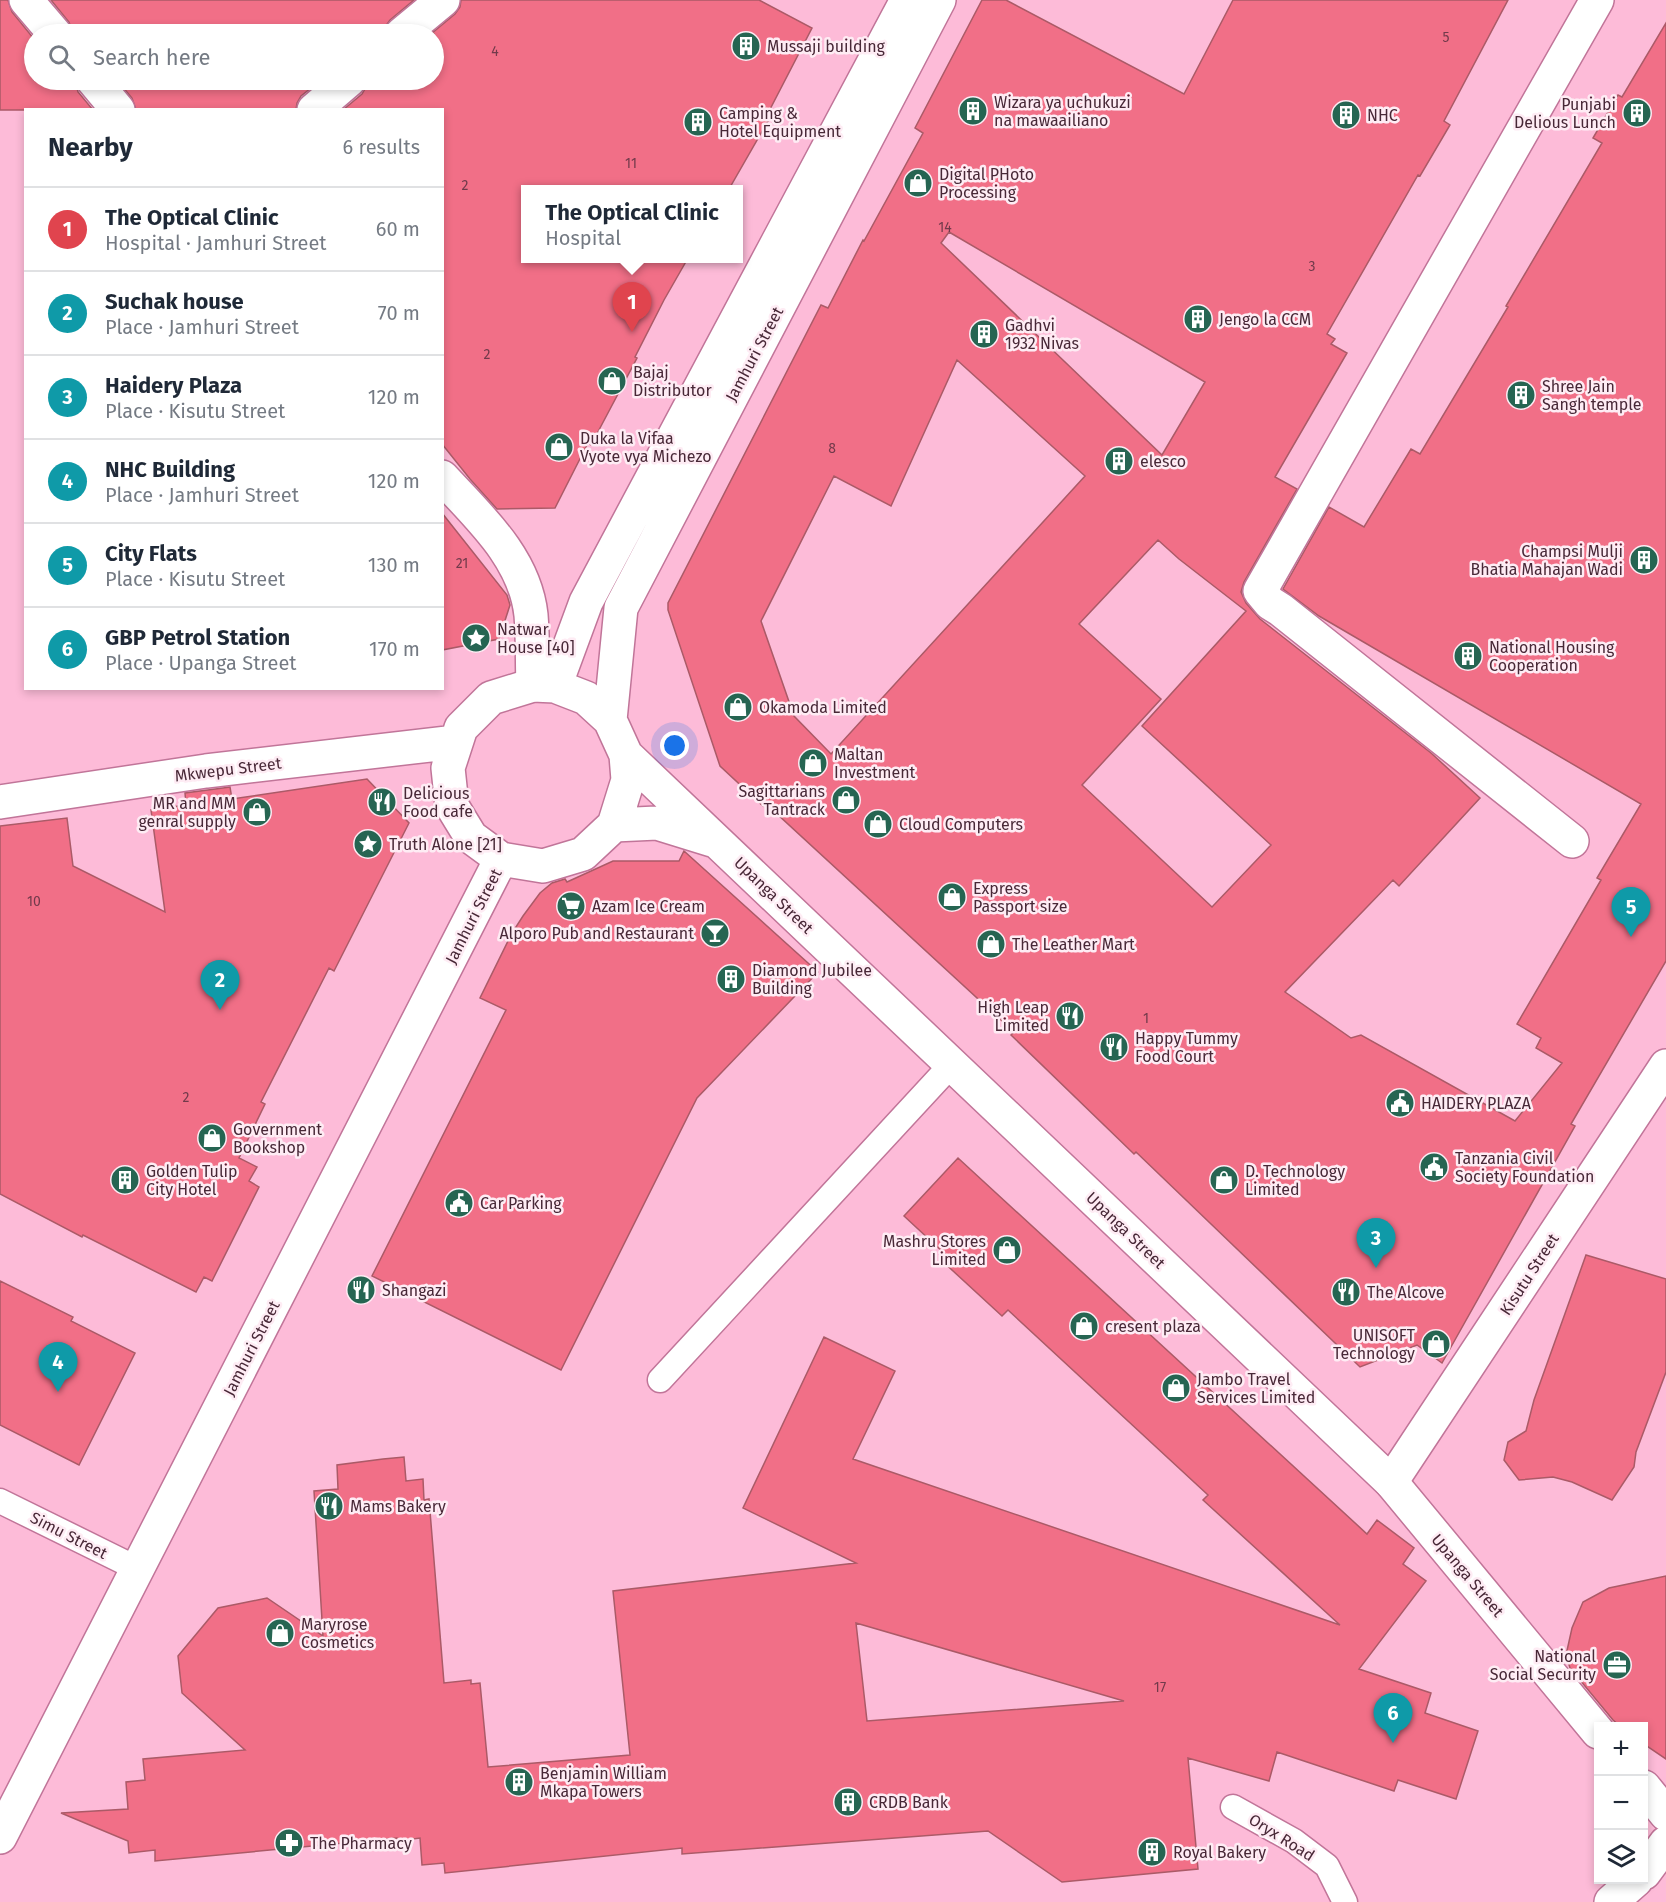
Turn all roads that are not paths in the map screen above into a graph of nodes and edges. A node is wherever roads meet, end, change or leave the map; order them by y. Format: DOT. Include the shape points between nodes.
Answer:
graph roads {
  1 [pos="26,0"];
  2 [pos="443,0"];
  3 [pos="907,0"];
  4 [pos="939,0"];
  5 [pos="1598,0"];
  6 [pos="46,24"];
  7 [pos="414,24"];
  8 [pos="101,90"];
  9 [pos="337,90"];
  10 [pos="116,108"];
  11 [pos="316,108"];
  12 [pos="444,479"];
  13 [pos="544,686"];
  14 [pos="610,720"];
  15 [pos="456,742"];
  16 [pos="626,755"];
  17 [pos="0,802"];
  18 [pos="614,825"];
  19 [pos="1572,841"];
  20 [pos="719,843"];
  21 [pos="501,859"];
  22 [pos="952,1064"];
  23 [pos="1666,1066"];
  24 [pos="660,1380"];
  25 [pos="1392,1482"];
  26 [pos="0,1501"];
  27 [pos="138,1569"];
  28 [pos="1594,1726"];
  29 [pos="1648,1792"];
  30 [pos="1233,1807"];
  31 [pos="1666,1814"];
  32 [pos="0,1837"];
  33 [pos="1666,1843"];
  34 [pos="1648,1868"];
  35 [pos="1631,1884"];
  36 [pos="1345,1902"];
  37 [pos="1611,1902"];
  1 -- 6 [label="street"];
  2 -- 7 [label="street"];
  3 -- 13 [label="street, Jamhuri Street"];
  4 -- 14 [label="street, Jamhuri Street" via="621,608"];
  5 -- 19 [label="street" via="1260,591 1270,603"];
  8 -- 10 [label="street"];
  9 -- 11 [label="street"];
  12 -- 13 [label="street" via="497,538 517,568 531,614"];
  13 -- 14 [label="street" via="586,698"];
  13 -- 15 [label="street" via="492,698 461,728"];
  14 -- 16 [label="street"];
  15 -- 17 [label="street, Mkwepu Street" via="206,771"];
  15 -- 21 [label="street" via="448,768 452,806 471,837"];
  16 -- 18 [label="street" via="628,780"];
  16 -- 20 [label="street, Upanga Street"];
  18 -- 20 [label="street" via="657,823"];
  18 -- 21 [label="street" via="583,854 543,866"];
  20 -- 22 [label="street, Upanga Street"];
  21 -- 27 [label="street, Jamhuri Street"];
  22 -- 24 [label="lane"];
  22 -- 25 [label="street, Upanga Street"];
  23 -- 25 [label="street, Kisutu Street"];
  25 -- 28 [label="street, Upanga Street"];
  26 -- 27 [label="lane, Simu Street"];
  27 -- 32 [label="street, Jamhuri Street"];
  29 -- 31 [label="street"];
  30 -- 36 [label="lane, Oryx Road" via="1294,1841 1327,1866"];
  33 -- 34 [label="street"];
  35 -- 37 [label="street"];
}
